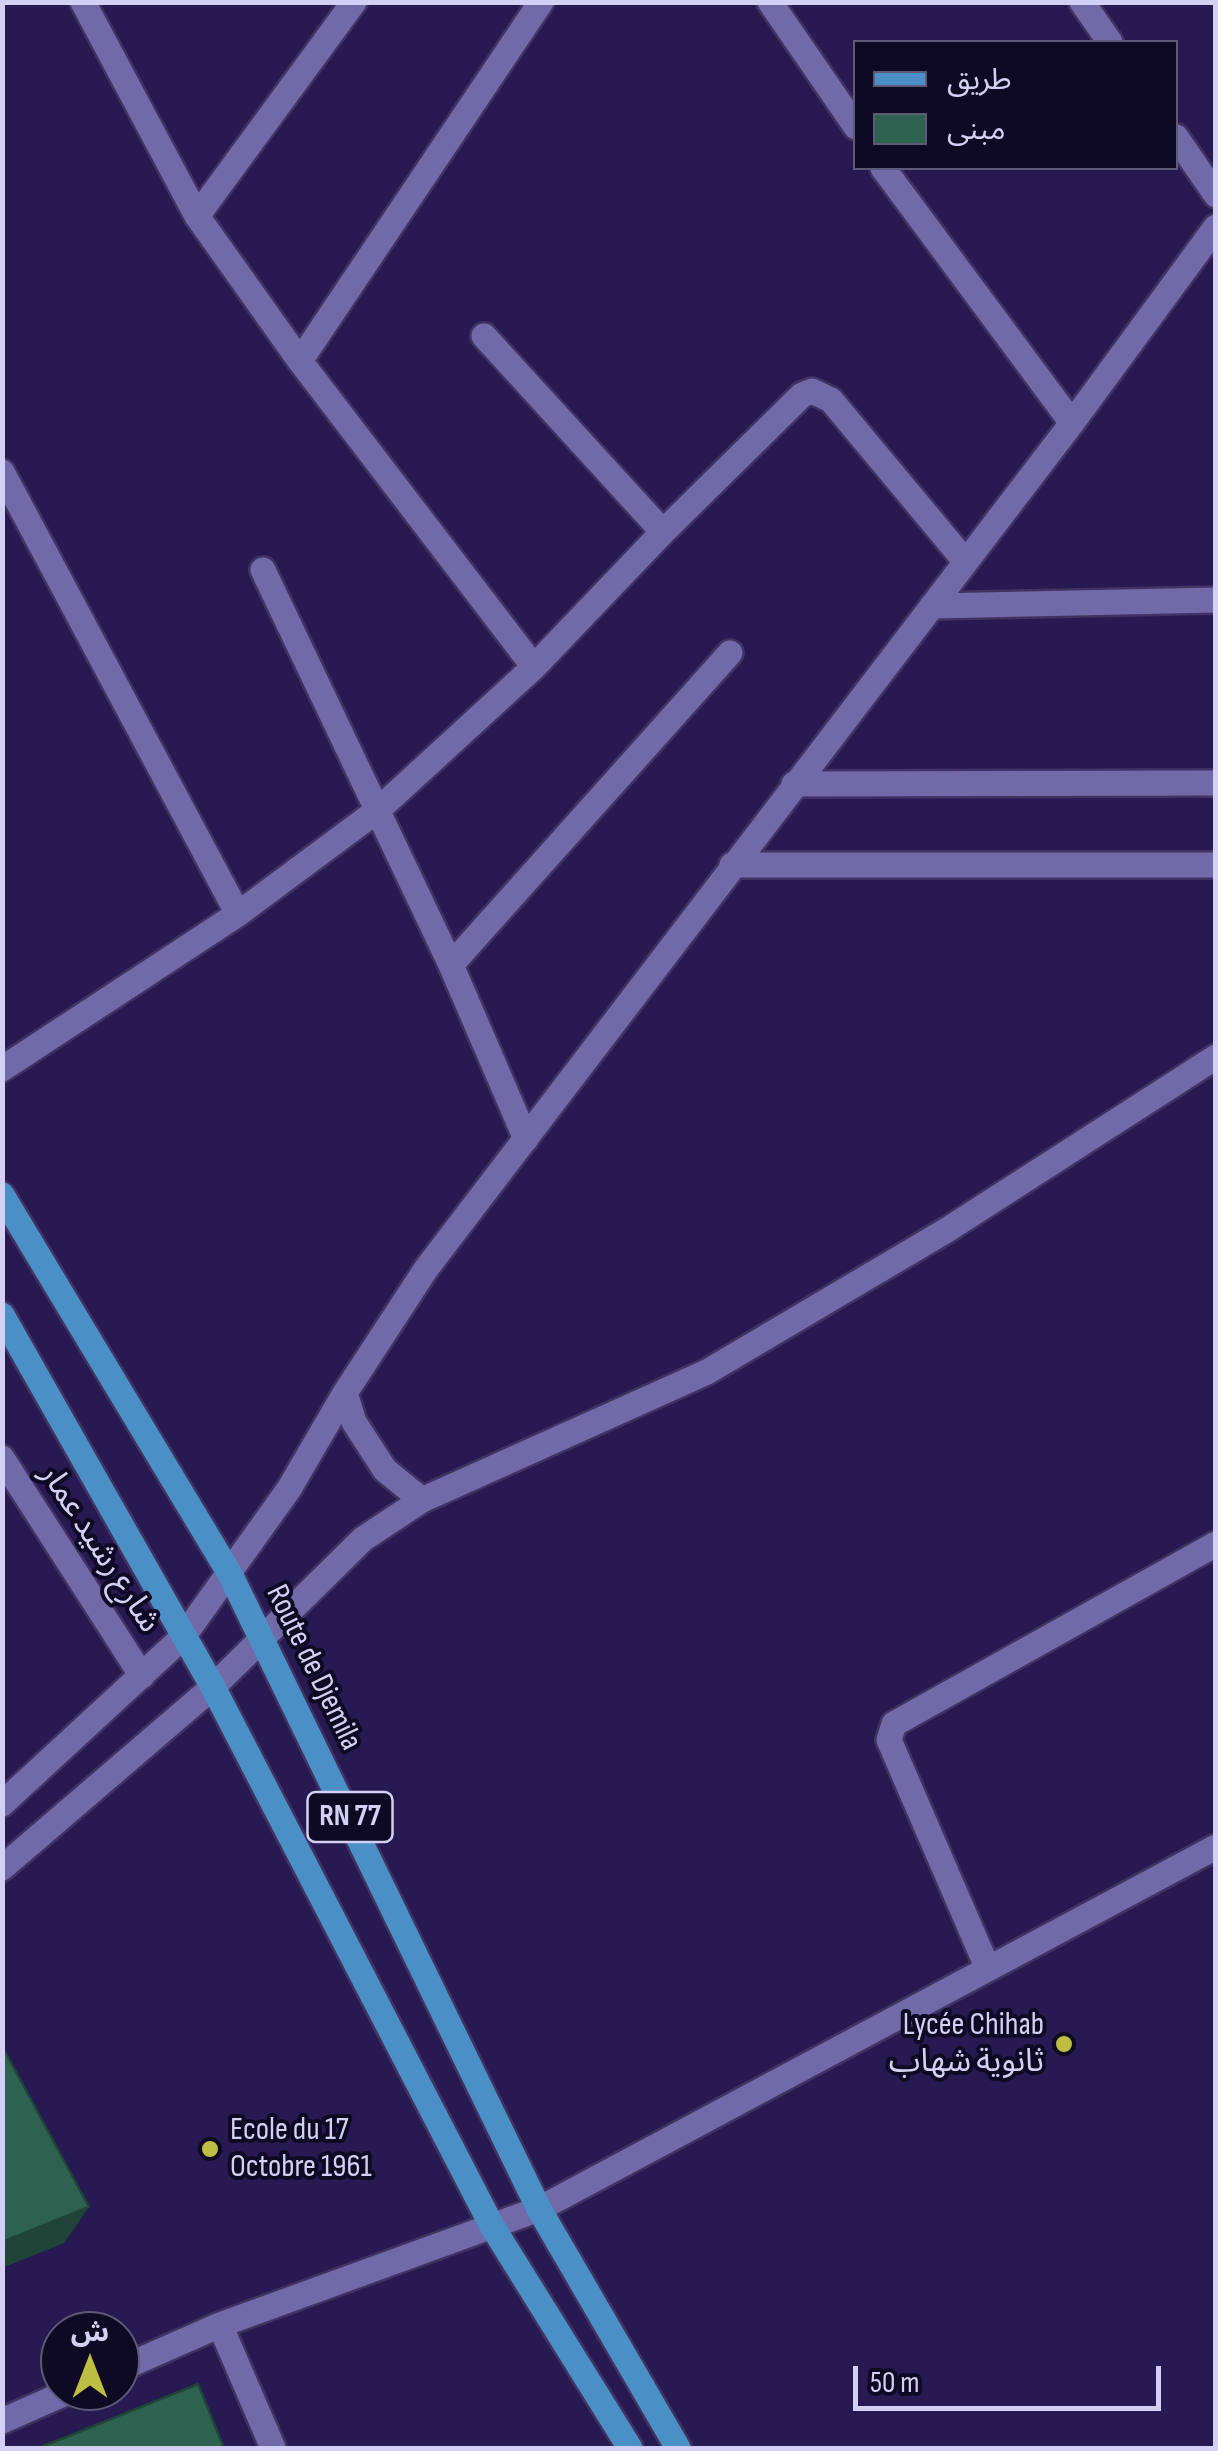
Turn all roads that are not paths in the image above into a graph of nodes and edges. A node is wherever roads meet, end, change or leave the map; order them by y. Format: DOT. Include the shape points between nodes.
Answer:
graph roads {
  1 [pos="83,2"];
  2 [pos="354,2"];
  3 [pos="540,2"];
  4 [pos="770,2"];
  5 [pos="1082,2"];
  6 [pos="1109,40"];
  7 [pos="853,123"];
  8 [pos="1178,141"];
  9 [pos="885,170"];
  10 [pos="1216,196"];
  11 [pos="196,216"];
  12 [pos="1216,227"];
  13 [pos="484,336"];
  14 [pos="300,361"];
  15 [pos="1072,423"];
  16 [pos="2,472"];
  17 [pos="663,532"];
  18 [pos="965,561"];
  19 [pos="263,570"];
  20 [pos="1216,600"];
  21 [pos="932,606"];
  22 [pos="730,653"];
  23 [pos="534,667"];
  24 [pos="1216,783"];
  25 [pos="794,784"];
  26 [pos="378,810"];
  27 [pos="732,865"];
  28 [pos="1216,865"];
  29 [pos="238,914"];
  30 [pos="451,965"];
  31 [pos="1216,1058"];
  32 [pos="2,1069"];
  33 [pos="526,1139"];
  34 [pos="2,1195"];
  35 [pos="2,1315"];
  36 [pos="344,1393"];
  37 [pos="6,1474"];
  38 [pos="422,1500"];
  39 [pos="1216,1544"];
  40 [pos="230,1574"];
  41 [pos="262,1636"];
  42 [pos="183,1637"];
  43 [pos="142,1676"];
  44 [pos="212,1688"];
  45 [pos="2,1804"];
  46 [pos="1216,1847"];
  47 [pos="2,1868"];
  48 [pos="988,1969"];
  49 [pos="539,2208"];
  50 [pos="492,2226"];
  51 [pos="220,2325"];
  52 [pos="140,2360"];
  53 [pos="40,2404"];
  54 [pos="2,2420"];
  55 [pos="273,2448"];
  56 [pos="630,2448"];
  57 [pos="678,2448"];
  1 -- 11 [label="street"];
  2 -- 11 [label="street"];
  3 -- 14 [label="street"];
  4 -- 7 [label="street"];
  5 -- 6 [label="street"];
  8 -- 10 [label="street"];
  9 -- 15 [label="street"];
  11 -- 14 [label="street"];
  12 -- 15 [label="street"];
  13 -- 17 [label="street"];
  14 -- 23 [label="street"];
  15 -- 18 [label="street"];
  16 -- 29 [label="street"];
  17 -- 18 [label="street" via="812,391 831,400"];
  17 -- 23 [label="street"];
  18 -- 21 [label="street"];
  19 -- 26 [label="street"];
  20 -- 21 [label="street"];
  21 -- 25 [label="street"];
  22 -- 30 [label="street"];
  23 -- 26 [label="street"];
  24 -- 25 [label="street"];
  25 -- 27 [label="street"];
  26 -- 29 [label="street"];
  26 -- 30 [label="street"];
  27 -- 28 [label="street"];
  27 -- 33 [label="street"];
  29 -- 32 [label="street"];
  30 -- 33 [label="street"];
  31 -- 38 [label="street" via="947,1230 707,1372"];
  33 -- 36 [label="street" via="426,1269"];
  34 -- 40 [label="main road, Route de Djemila / RN 77"];
  35 -- 42 [label="main road"];
  36 -- 38 [label="street" via="385,1470"];
  36 -- 40 [label="street"];
  37 -- 43 [label="street, شارع رشيد عمار"];
  38 -- 41 [label="street" via="364,1539"];
  39 -- 48 [label="street" via="894,1724 889,1740"];
  40 -- 41 [label="main road, Route de Djemila / RN 77"];
  40 -- 42 [label="street"];
  41 -- 44 [label="street"];
  41 -- 49 [label="main road, Route de Djemila / RN 77"];
  42 -- 43 [label="street"];
  42 -- 44 [label="main road"];
  43 -- 45 [label="street"];
  44 -- 47 [label="street"];
  44 -- 50 [label="main road"];
  46 -- 48 [label="street"];
  48 -- 49 [label="street"];
  49 -- 50 [label="street"];
  49 -- 57 [label="main road, Route de Djemila / RN 77"];
  50 -- 51 [label="street"];
  50 -- 56 [label="main road"];
  51 -- 52 [label="street"];
  51 -- 55 [label="street"];
  53 -- 54 [label="street"];
}
